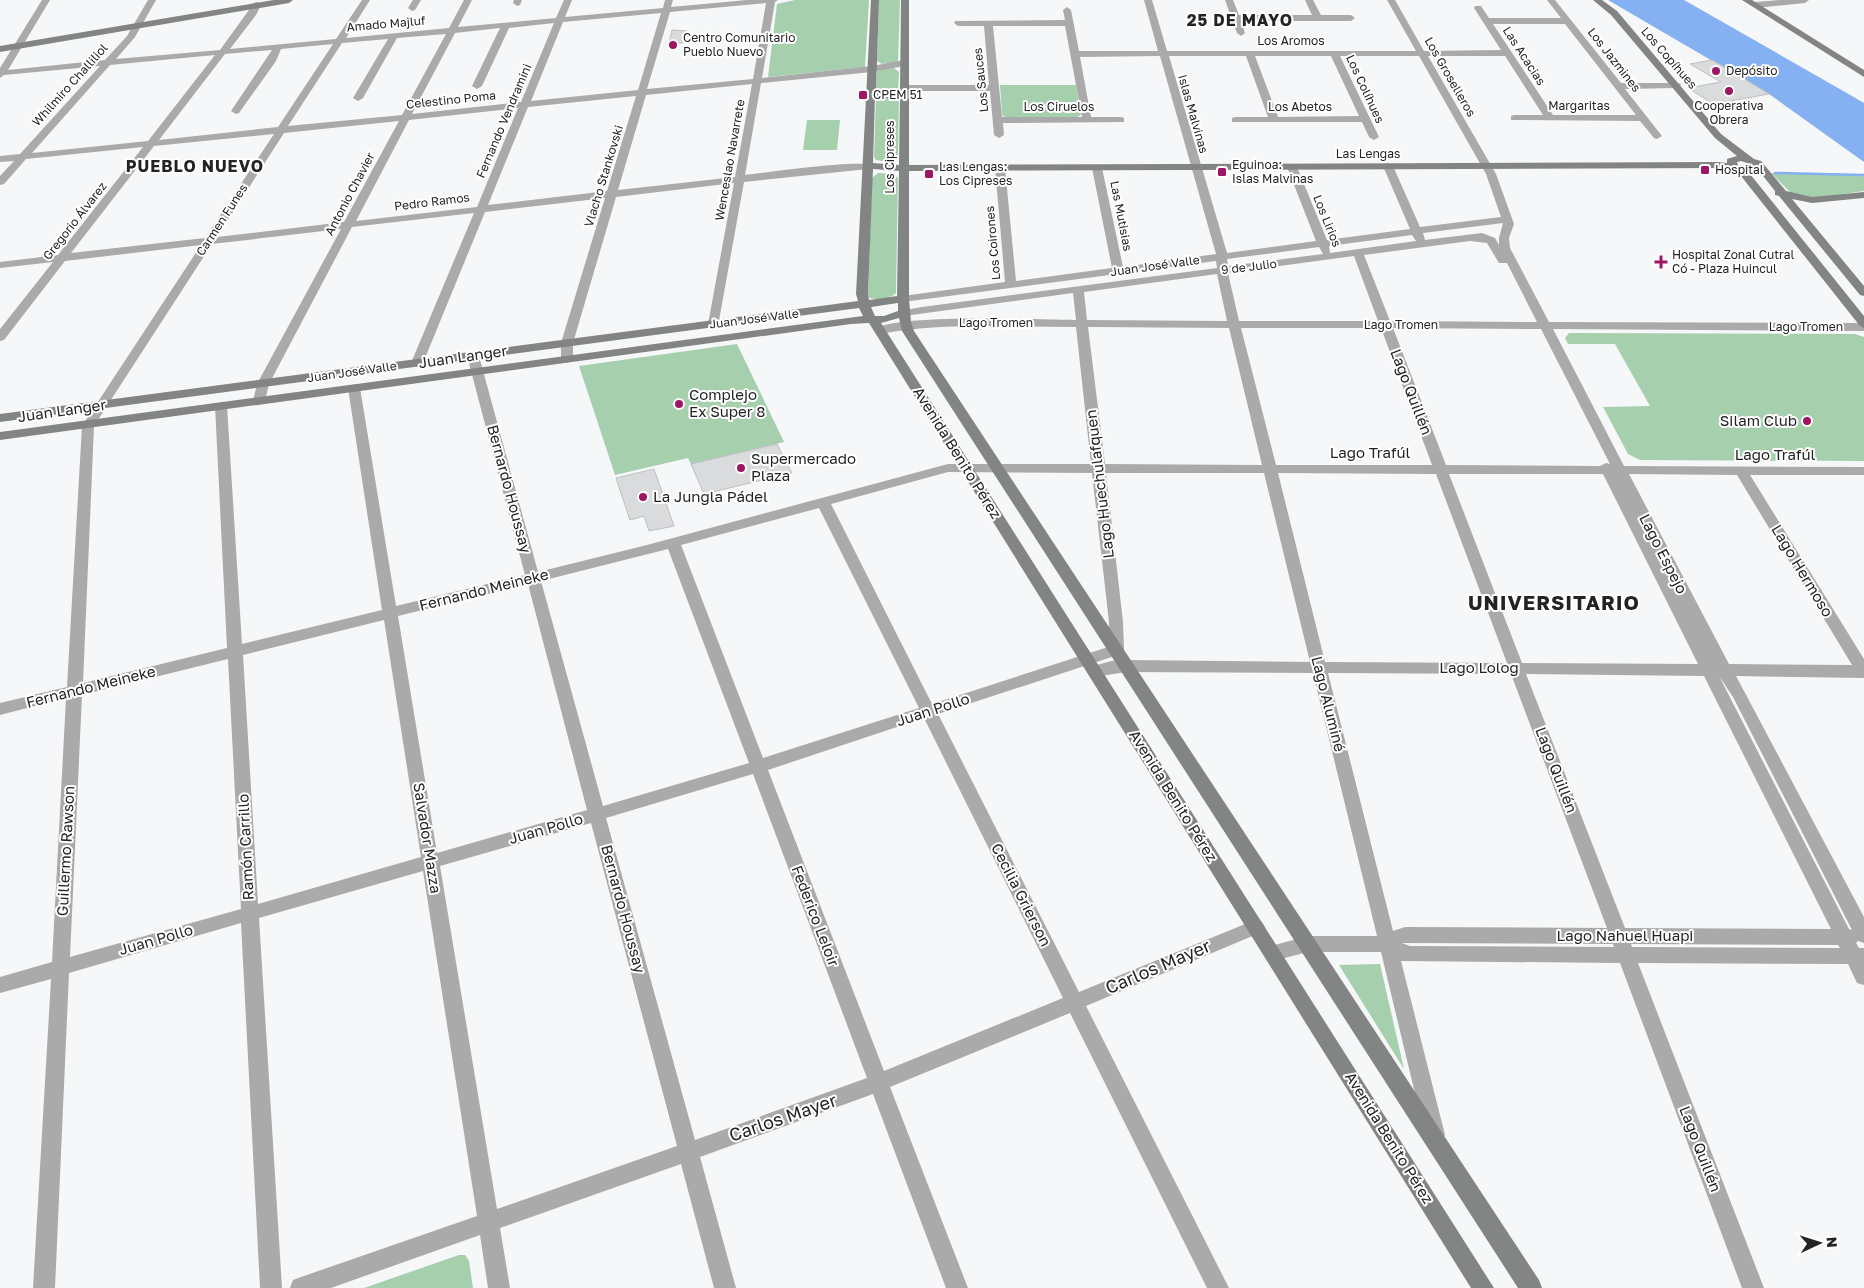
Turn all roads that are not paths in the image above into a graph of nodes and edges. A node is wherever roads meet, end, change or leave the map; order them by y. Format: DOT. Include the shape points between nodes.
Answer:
graph roads {
  1 [pos="46,0"];
  2 [pos="152,0"];
  3 [pos="289,0"];
  4 [pos="366,0"];
  5 [pos="417,0"];
  6 [pos="468,0"];
  7 [pos="568,0"];
  8 [pos="772,0"];
  9 [pos="875,0"];
  10 [pos="905,0"];
  11 [pos="1148,0"];
  12 [pos="1229,0"];
  13 [pos="1309,0"];
  14 [pos="1391,0"];
  15 [pos="1551,0"];
  16 [pos="1597,0"];
  17 [pos="1746,0"];
  18 [pos="1805,0"];
  19 [pos="258,1"];
  20 [pos="668,5"];
  21 [pos="1755,6"];
  22 [pos="412,8"];
  23 [pos="1478,8"];
  24 [pos="1067,10"];
  25 [pos="1236,18"];
  26 [pos="1318,18"];
  27 [pos="1351,18"];
  28 [pos="560,20"];
  29 [pos="1567,20"];
  30 [pos="1486,21"];
  31 [pos="140,23"];
  32 [pos="958,23"];
  33 [pos="988,23"];
  34 [pos="1069,23"];
  35 [pos="506,25"];
  36 [pos="451,30"];
  37 [pos="1241,33"];
  38 [pos="394,36"];
  39 [pos="339,41"];
  40 [pos="19,43"];
  41 [pos="0,44"];
  42 [pos="278,47"];
  43 [pos="0,49"];
  44 [pos="223,52"];
  45 [pos="1249,53"];
  46 [pos="1334,53"];
  47 [pos="1421,53"];
  48 [pos="1507,53"];
  49 [pos="1075,54"];
  50 [pos="1163,54"];
  51 [pos="107,63"];
  52 [pos="904,63"];
  53 [pos="872,69"];
  54 [pos="0,73"];
  55 [pos="1864,73"];
  56 [pos="757,81"];
  57 [pos="1676,85"];
  58 [pos="477,86"];
  59 [pos="1618,86"];
  60 [pos="994,88"];
  61 [pos="904,90"];
  62 [pos="871,92"];
  63 [pos="642,93"];
  64 [pos="358,98"];
  65 [pos="525,105"];
  66 [pos="236,111"];
  67 [pos="405,118"];
  68 [pos="1514,118"];
  69 [pos="1550,118"];
  70 [pos="1643,118"];
  71 [pos="1366,119"];
  72 [pos="998,120"];
  73 [pos="1087,120"];
  74 [pos="1121,120"];
  75 [pos="1234,120"];
  76 [pos="1274,120"];
  77 [pos="281,130"];
  78 [pos="999,135"];
  79 [pos="1657,136"];
  80 [pos="1718,136"];
  81 [pos="1374,137"];
  82 [pos="151,144"];
  83 [pos="22,157"];
  84 [pos="0,160"];
  85 [pos="1754,163"];
  86 [pos="1734,165"];
  87 [pos="868,166"];
  88 [pos="1292,166"];
  89 [pos="1388,166"];
  90 [pos="1487,166"];
  91 [pos="1195,167"];
  92 [pos="904,168"];
  93 [pos="1000,168"];
  94 [pos="1097,168"];
  95 [pos="740,179"];
  96 [pos="0,182"];
  97 [pos="1782,193"];
  98 [pos="612,194"];
  99 [pos="1864,195"];
  100 [pos="1840,198"];
  101 [pos="1764,199"];
  102 [pos="481,209"];
  103 [pos="1774,210"];
  104 [pos="1799,214"];
  105 [pos="348,225"];
  106 [pos="1508,225"];
  107 [pos="1416,231"];
  108 [pos="1472,238"];
  109 [pos="208,241"];
  110 [pos="1323,244"];
  111 [pos="1422,244"];
  112 [pos="1358,252"];
  113 [pos="1328,256"];
  114 [pos="62,258"];
  115 [pos="1222,264"];
  116 [pos="0,265"];
  117 [pos="1118,271"];
  118 [pos="1859,281"];
  119 [pos="1011,285"];
  120 [pos="1078,289"];
  121 [pos="1864,293"];
  122 [pos="863,304"];
  123 [pos="937,308"];
  124 [pos="904,313"];
  125 [pos="938,323"];
  126 [pos="714,324"];
  127 [pos="875,324"];
  128 [pos="1082,324"];
  129 [pos="1234,324"];
  130 [pos="1386,325"];
  131 [pos="1864,325"];
  132 [pos="1540,326"];
  133 [pos="0,337"];
  134 [pos="567,343"];
  135 [pos="567,359"];
  136 [pos="417,363"];
  137 [pos="475,363"];
  138 [pos="263,384"];
  139 [pos="354,388"];
  140 [pos="259,401"];
  141 [pos="221,406"];
  142 [pos="94,415"];
  143 [pos="0,418"];
  144 [pos="0,436"];
  145 [pos="966,467"];
  146 [pos="997,468"];
  147 [pos="1098,468"];
  148 [pos="1270,469"];
  149 [pos="1441,469"];
  150 [pos="1614,470"];
  151 [pos="1741,471"];
  152 [pos="1863,473"];
  153 [pos="823,502"];
  154 [pos="673,544"];
  155 [pos="533,578"];
  156 [pos="390,613"];
  157 [pos="1116,650"];
  158 [pos="235,651"];
  159 [pos="1091,665"];
  160 [pos="1126,666"];
  161 [pos="1319,667"];
  162 [pos="1517,668"];
  163 [pos="1709,670"];
  164 [pos="1725,670"];
  165 [pos="1864,671"];
  166 [pos="74,691"];
  167 [pos="0,709"];
  168 [pos="928,711"];
  169 [pos="758,766"];
  170 [pos="597,814"];
  171 [pos="430,862"];
  172 [pos="250,914"];
  173 [pos="1256,927"];
  174 [pos="1864,935"];
  175 [pos="1619,936"];
  176 [pos="1843,937"];
  177 [pos="1864,941"];
  178 [pos="1308,944"];
  179 [pos="1388,944"];
  180 [pos="1273,953"];
  181 [pos="1626,955"];
  182 [pos="1859,956"];
  183 [pos="60,968"];
  184 [pos="1864,977"];
  185 [pos="0,985"];
  186 [pos="1075,1002"];
  187 [pos="879,1083"];
  188 [pos="1437,1143"];
  189 [pos="688,1152"];
  190 [pos="489,1222"];
  191 [pos="44,1288"];
  192 [pos="271,1288"];
  193 [pos="302,1288"];
  194 [pos="499,1288"];
  195 [pos="725,1288"];
  196 [pos="957,1288"];
  197 [pos="1218,1288"];
  198 [pos="1483,1288"];
  199 [pos="1531,1288"];
  200 [pos="1753,1288"];
  1 -- 40 [label="street"];
  2 -- 31 [label="street, Whilmiro Challiliol"];
  3 -- 19 [label="main road"];
  4 -- 39 [label="street, Carmen Funes"];
  5 -- 22 [label="street"];
  6 -- 36 [label="street, Antonio Chavier"];
  7 -- 28 [label="street, Fernando Vendramini"];
  8 -- 20 [label="street, Amado Majluf"];
  8 -- 56 [label="street, Wenceslao Navarrete"];
  9 -- 53 [label="main road, Los Cipreses"];
  10 -- 52 [label="main road, Los Cipreses"];
  11 -- 50 [label="street, Islas Malvinas"];
  12 -- 25 [label="street"];
  13 -- 26 [label="street"];
  14 -- 47 [label="street, Los Groselleros"];
  15 -- 29 [label="street, Los Jazmines"];
  16 -- 57 [label="main road, Los Copíhues" via="1611,10"];
  17 -- 21 [label="main road"];
  18 -- 21 [label="street"];
  19 -- 31 [label="main road"];
  19 -- 44 [label="street, Gregorio Álvarez"];
  20 -- 28 [label="street, Amado Majluf"];
  20 -- 63 [label="street, Vlacho Stankovski"];
  21 -- 55 [label="main road"];
  23 -- 30 [label="street, Las Acacias"];
  24 -- 34 [label="street"];
  25 -- 26 [label="street"];
  25 -- 37 [label="street"];
  26 -- 27 [label="street"];
  28 -- 35 [label="street, Amado Majluf"];
  28 -- 65 [label="street, Fernando Vendramini"];
  29 -- 30 [label="street"];
  29 -- 59 [label="street, Los Jazmines"];
  30 -- 48 [label="street, Las Acacias"];
  31 -- 40 [label="main road"];
  31 -- 51 [label="street, Whilmiro Challiliol"];
  32 -- 33 [label="street"];
  33 -- 34 [label="street"];
  33 -- 60 [label="street, Los Sauces"];
  34 -- 49 [label="street"];
  35 -- 36 [label="street, Amado Majluf"];
  35 -- 58 [label="street"];
  36 -- 38 [label="street, Amado Majluf"];
  36 -- 67 [label="street, Antonio Chavier"];
  38 -- 39 [label="street, Amado Majluf"];
  38 -- 64 [label="street"];
  39 -- 42 [label="street, Amado Majluf"];
  39 -- 77 [label="street, Carmen Funes"];
  40 -- 41 [label="main road"];
  40 -- 43 [label="main road"];
  40 -- 54 [label="street"];
  42 -- 44 [label="street, Amado Majluf"];
  42 -- 66 [label="street"];
  44 -- 51 [label="street, Amado Majluf"];
  44 -- 82 [label="street, Gregorio Álvarez"];
  45 -- 46 [label="street, Los Aromos"];
  45 -- 50 [label="street, Los Aromos"];
  45 -- 76 [label="street"];
  46 -- 47 [label="street, Los Aromos"];
  46 -- 71 [label="street, Los Colíhues"];
  47 -- 48 [label="street, Los Aromos"];
  47 -- 90 [label="street, Los Groselleros"];
  48 -- 69 [label="street, Las Acacias"];
  49 -- 50 [label="street, Los Aromos"];
  49 -- 73 [label="street"];
  50 -- 91 [label="street, Islas Malvinas"];
  51 -- 54 [label="street, Amado Majluf"];
  51 -- 83 [label="street, Whilmiro Challiliol"];
  52 -- 53 [label="street, Celestino Poma"];
  52 -- 61 [label="main road, Los Cipreses"];
  53 -- 56 [label="street, Celestino Poma"];
  53 -- 62 [label="main road, Los Cipreses"];
  56 -- 63 [label="street, Celestino Poma"];
  56 -- 95 [label="street, Wenceslao Navarrete"];
  57 -- 59 [label="street"];
  57 -- 80 [label="main road, Los Copíhues"];
  59 -- 70 [label="street, Los Jazmines"];
  60 -- 61 [label="street"];
  60 -- 72 [label="street, Los Sauces"];
  61 -- 62 [label="main road" via="896,94"];
  61 -- 92 [label="main road, Los Cipreses"];
  62 -- 87 [label="main road, Los Cipreses"];
  63 -- 65 [label="street, Celestino Poma"];
  63 -- 98 [label="street, Vlacho Stankovski"];
  65 -- 67 [label="street, Celestino Poma"];
  65 -- 102 [label="street, Fernando Vendramini"];
  67 -- 77 [label="street, Celestino Poma"];
  67 -- 105 [label="street, Antonio Chavier"];
  68 -- 69 [label="street, Margaritas"];
  69 -- 70 [label="street, Margaritas"];
  70 -- 79 [label="street, Los Jazmines"];
  71 -- 76 [label="street, Los Abetos"];
  71 -- 81 [label="street, Los Colíhues"];
  72 -- 73 [label="street, Los Ciruelos"];
  72 -- 78 [label="street, Los Sauces"];
  73 -- 74 [label="street, Los Ciruelos"];
  75 -- 76 [label="street, Los Abetos"];
  77 -- 82 [label="street, Celestino Poma"];
  77 -- 109 [label="street, Carmen Funes"];
  80 -- 85 [label="main road, Los Copíhues"];
  80 -- 86 [label="main road, Los Copíhues"];
  82 -- 83 [label="street, Celestino Poma"];
  82 -- 114 [label="street, Gregorio Álvarez"];
  83 -- 84 [label="street, Celestino Poma"];
  83 -- 96 [label="street, Whilmiro Challiliol"];
  85 -- 86 [label="main road, Las Lengas" via="1759,169 1754,171"];
  85 -- 97 [label="main road, Los Copíhues"];
  86 -- 90 [label="main road, Las Lengas"];
  86 -- 101 [label="main road, Los Copíhues"];
  87 -- 92 [label="main road, Las Lengas"];
  87 -- 95 [label="street, Pedro Ramos"];
  87 -- 122 [label="main road, Los Cipreses"];
  88 -- 89 [label="main road, Las Lengas"];
  88 -- 91 [label="main road, Las Lengas"];
  88 -- 110 [label="street, Los Lirios"];
  89 -- 90 [label="main road, Las Lengas"];
  89 -- 107 [label="street"];
  90 -- 106 [label="street, Lago Espejo"];
  91 -- 94 [label="main road, Las Lengas"];
  91 -- 115 [label="street, Islas Malvinas"];
  92 -- 93 [label="main road, Las Lengas"];
  92 -- 124 [label="main road, Los Cipreses"];
  93 -- 94 [label="main road, Las Lengas"];
  93 -- 119 [label="street, Los Coirones"];
  94 -- 117 [label="street, Las Mutisias"];
  95 -- 98 [label="street, Pedro Ramos"];
  95 -- 126 [label="street, Wenceslao Navarrete"];
  97 -- 100 [label="main road" via="1812,200"];
  97 -- 101 [label="main road" via="1767,193"];
  97 -- 104 [label="main road, Los Copíhues"];
  98 -- 102 [label="street, Pedro Ramos"];
  98 -- 134 [label="street, Vlacho Stankovski"];
  99 -- 100 [label="main road"];
  100 -- 104 [label="main road" via="1811,206"];
  101 -- 103 [label="main road, Los Copíhues"];
  102 -- 105 [label="street, Pedro Ramos"];
  102 -- 136 [label="street, Fernando Vendramini"];
  103 -- 104 [label="main road" via="1786,216"];
  103 -- 131 [label="main road, Los Copíhues"];
  104 -- 118 [label="main road, Los Copíhues"];
  105 -- 109 [label="street, Pedro Ramos"];
  105 -- 138 [label="street, Antonio Chavier"];
  106 -- 107 [label="street, Juan José Valle"];
  106 -- 108 [label="street, 9 de Julio"];
  106 -- 132 [label="street, Lago Espejo" via="1504,238 1506,248"];
  107 -- 110 [label="street, Juan José Valle"];
  107 -- 111 [label="street"];
  108 -- 111 [label="street, 9 de Julio"];
  108 -- 132 [label="street, Lago Espejo" via="1486,238 1494,243"];
  109 -- 114 [label="street, Pedro Ramos"];
  109 -- 142 [label="street, Carmen Funes"];
  110 -- 113 [label="street, Los Lirios"];
  110 -- 115 [label="street, Juan José Valle"];
  111 -- 112 [label="street, 9 de Julio"];
  112 -- 113 [label="street, 9 de Julio"];
  112 -- 130 [label="street, Lago Quillén"];
  113 -- 115 [label="street, 9 de Julio"];
  114 -- 116 [label="street, Pedro Ramos"];
  114 -- 133 [label="street, Gregorio Álvarez"];
  115 -- 117 [label="street, Juan José Valle"];
  115 -- 120 [label="street, 9 de Julio"];
  115 -- 129 [label="street, Lago Aluminé"];
  117 -- 119 [label="street, Juan José Valle"];
  118 -- 121 [label="main road, Los Copíhues"];
  119 -- 124 [label="street, Juan José Valle"];
  120 -- 123 [label="street, 9 de Julio"];
  120 -- 128 [label="street, Lago Huechulafquen"];
  122 -- 124 [label="main road, Juan José Valle"];
  122 -- 126 [label="main road, Juan José Valle"];
  122 -- 127 [label="main road, Avenida Benito Pérez"];
  123 -- 124 [label="street, 9 de Julio"];
  123 -- 125 [label="street, Lago Tromen" via="929,314 930,320"];
  124 -- 125 [label="street, Lago Tromen"];
  124 -- 127 [label="street, Lago Tromen"];
  124 -- 146 [label="main road, Avenida Benito Pérez"];
  125 -- 128 [label="street, Lago Tromen"];
  126 -- 134 [label="main road, Juan José Valle"];
  127 -- 135 [label="main road, Juan Langer" via="851,320"];
  127 -- 145 [label="main road, Avenida Benito Pérez"];
  128 -- 129 [label="street, Lago Tromen"];
  128 -- 147 [label="street, Lago Huechulafquen"];
  129 -- 130 [label="street, Lago Tromen"];
  129 -- 148 [label="street, Lago Aluminé"];
  130 -- 132 [label="street, Lago Tromen"];
  130 -- 149 [label="street, Lago Quillén"];
  131 -- 132 [label="street, Lago Tromen"];
  132 -- 150 [label="street, Lago Espejo"];
  134 -- 135 [label="street, Vlacho Stankovski"];
  134 -- 137 [label="main road, Juan José Valle"];
  135 -- 137 [label="main road, Juan Langer"];
  136 -- 137 [label="main road, Juan José Valle"];
  136 -- 138 [label="main road, Juan José Valle"];
  137 -- 139 [label="main road, Juan Langer"];
  137 -- 155 [label="street, Bernardo Houssay"];
  138 -- 140 [label="street, Antonio Chavier"];
  138 -- 142 [label="main road, Juan José Valle"];
  139 -- 140 [label="main road, Juan Langer"];
  139 -- 156 [label="street, Salvador Mazza"];
  140 -- 141 [label="main road, Juan Langer"];
  141 -- 142 [label="main road, Juan Langer"];
  141 -- 158 [label="street, Ramón Carrillo"];
  142 -- 143 [label="main road, Juan José Valle"];
  142 -- 144 [label="main road, Juan Langer"];
  142 -- 166 [label="street, Guillermo Rawson"];
  145 -- 146 [label="street, Lago Trafúl"];
  145 -- 153 [label="street, Fernando Meineke" via="941,469"];
  145 -- 159 [label="main road, Avenida Benito Pérez"];
  146 -- 147 [label="street, Lago Trafúl"];
  146 -- 157 [label="main road, Avenida Benito Pérez"];
  147 -- 148 [label="street, Lago Trafúl"];
  147 -- 157 [label="street, Lago Huechulafquen" via="1116,622"];
  148 -- 149 [label="street, Lago Trafúl"];
  148 -- 161 [label="street, Lago Aluminé"];
  149 -- 150 [label="street, Lago Trafúl"];
  149 -- 162 [label="street, Lago Quillén"];
  150 -- 151 [label="street, Lago Trafúl"];
  150 -- 163 [label="street, Lago Espejo"];
  150 -- 164 [label="street, Lago Espejo"];
  151 -- 152 [label="street, Lago Trafúl"];
  151 -- 165 [label="street, Lago Hermoso"];
  153 -- 154 [label="street, Fernando Meineke"];
  153 -- 168 [label="street, Cecilia Grierson"];
  154 -- 155 [label="street, Fernando Meineke"];
  154 -- 169 [label="street, Federico Leloir"];
  155 -- 156 [label="street, Fernando Meineke"];
  155 -- 170 [label="street, Bernardo Houssay"];
  156 -- 158 [label="street, Fernando Meineke"];
  156 -- 171 [label="street, Salvador Mazza"];
  157 -- 159 [label="street"];
  157 -- 160 [label="main road, Avenida Benito Pérez"];
  158 -- 166 [label="street, Fernando Meineke"];
  158 -- 172 [label="street, Ramón Carrillo"];
  159 -- 160 [label="street, Lago Lolog"];
  159 -- 168 [label="street, Juan Pollo"];
  159 -- 173 [label="main road, Avenida Benito Pérez"];
  160 -- 161 [label="street, Lago Lolog"];
  160 -- 178 [label="main road, Avenida Benito Pérez"];
  161 -- 162 [label="street, Lago Lolog"];
  161 -- 179 [label="street, Lago Aluminé"];
  162 -- 163 [label="street, Lago Lolog"];
  162 -- 175 [label="street, Lago Quillén"];
  163 -- 164 [label="street, Lago Lolog"];
  163 -- 176 [label="street, Lago Espejo"];
  164 -- 165 [label="street, Lago Lolog"];
  164 -- 174 [label="street, Lago Espejo"];
  166 -- 167 [label="street, Fernando Meineke"];
  166 -- 183 [label="street, Guillermo Rawson"];
  168 -- 169 [label="street, Juan Pollo"];
  168 -- 186 [label="street, Cecilia Grierson"];
  169 -- 170 [label="street, Juan Pollo"];
  169 -- 187 [label="street, Federico Leloir"];
  170 -- 171 [label="street, Juan Pollo"];
  170 -- 189 [label="street, Bernardo Houssay"];
  171 -- 172 [label="street, Juan Pollo"];
  171 -- 190 [label="street, Salvador Mazza"];
  172 -- 183 [label="street, Juan Pollo"];
  172 -- 192 [label="street, Ramón Carrillo"];
  173 -- 180 [label="main road, Avenida Benito Pérez"];
  173 -- 186 [label="street, Carlos Mayer"];
  175 -- 176 [label="street, Lago Nahuel Huapi"];
  175 -- 179 [label="street, Lago Nahuel Huapi" via="1405,935"];
  175 -- 181 [label="street, Lago Quillén"];
  176 -- 177 [label="street, Lago Nahuel Huapi"];
  176 -- 182 [label="street, Lago Espejo"];
  178 -- 179 [label="street, Lago Nahuel Huapi"];
  178 -- 180 [label="street, Lago Nahuel Huapi"];
  178 -- 188 [label="main road, Avenida Benito Pérez"];
  179 -- 181 [label="street, Lago Nahuel Huapi" via="1410,954"];
  179 -- 188 [label="street, Lago Aluminé"];
  180 -- 198 [label="main road, Avenida Benito Pérez"];
  181 -- 182 [label="street, Lago Nahuel Huapi"];
  181 -- 200 [label="street, Lago Quillén"];
  182 -- 184 [label="street, Lago Espejo"];
  183 -- 185 [label="street, Juan Pollo"];
  183 -- 191 [label="street, Guillermo Rawson"];
  186 -- 187 [label="street, Carlos Mayer"];
  186 -- 197 [label="street, Cecilia Grierson"];
  187 -- 189 [label="street, Carlos Mayer"];
  187 -- 196 [label="street, Federico Leloir"];
  188 -- 199 [label="main road, Avenida Benito Pérez"];
  189 -- 190 [label="street, Carlos Mayer"];
  189 -- 195 [label="street, Bernardo Houssay"];
  190 -- 193 [label="street, Carlos Mayer"];
  190 -- 194 [label="street, Salvador Mazza"];
}
